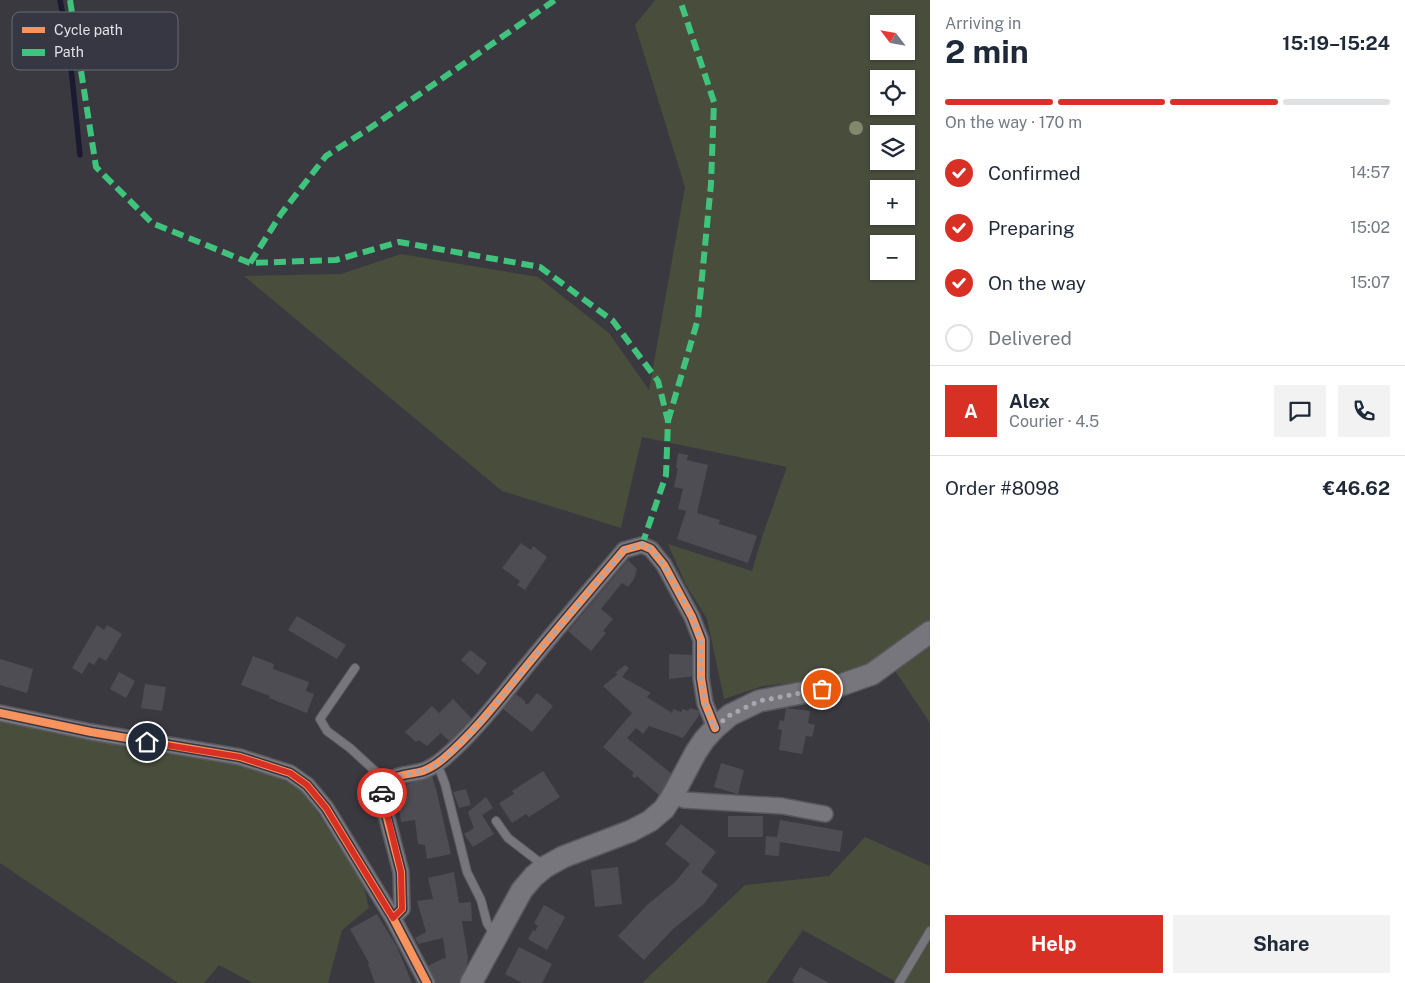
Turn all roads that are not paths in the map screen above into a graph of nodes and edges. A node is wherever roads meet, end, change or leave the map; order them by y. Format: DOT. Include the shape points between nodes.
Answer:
graph roads {
  1 [pos="930,632"];
  2 [pos="354,668"];
  3 [pos="0,713"];
  4 [pos="714,728"];
  5 [pos="436,765"];
  6 [pos="387,782"];
  7 [pos="673,795"];
  8 [pos="825,814"];
  9 [pos="496,821"];
  10 [pos="545,867"];
  11 [pos="393,918"];
  12 [pos="930,931"];
  13 [pos="496,935"];
  14 [pos="427,983"];
  15 [pos="471,983"];
  16 [pos="899,983"];
  1 -- 4 [label="street" via="872,674 838,686 759,701 730,715"];
  2 -- 6 [label="lane" via="320,720 327,731"];
  3 -- 11 [label="street" via="240,757 290,773 307,785 326,808"];
  4 -- 5 [label="street" via="701,678 701,640 664,565 651,549 642,544 624,550 475,729"];
  4 -- 7 [label="street" via="696,752"];
  5 -- 6 [label="street"];
  5 -- 13 [label="lane" via="446,784 467,872"];
  6 -- 11 [label="street" via="381,795 401,872 402,909"];
  7 -- 8 [label="street" via="684,800 782,806"];
  7 -- 10 [label="street" via="664,809 650,821"];
  9 -- 10 [label="lane" via="508,838"];
  10 -- 13 [label="street" via="522,890"];
  11 -- 14 [label="street"];
  12 -- 16 [label="lane"];
  13 -- 15 [label="street"];
}
